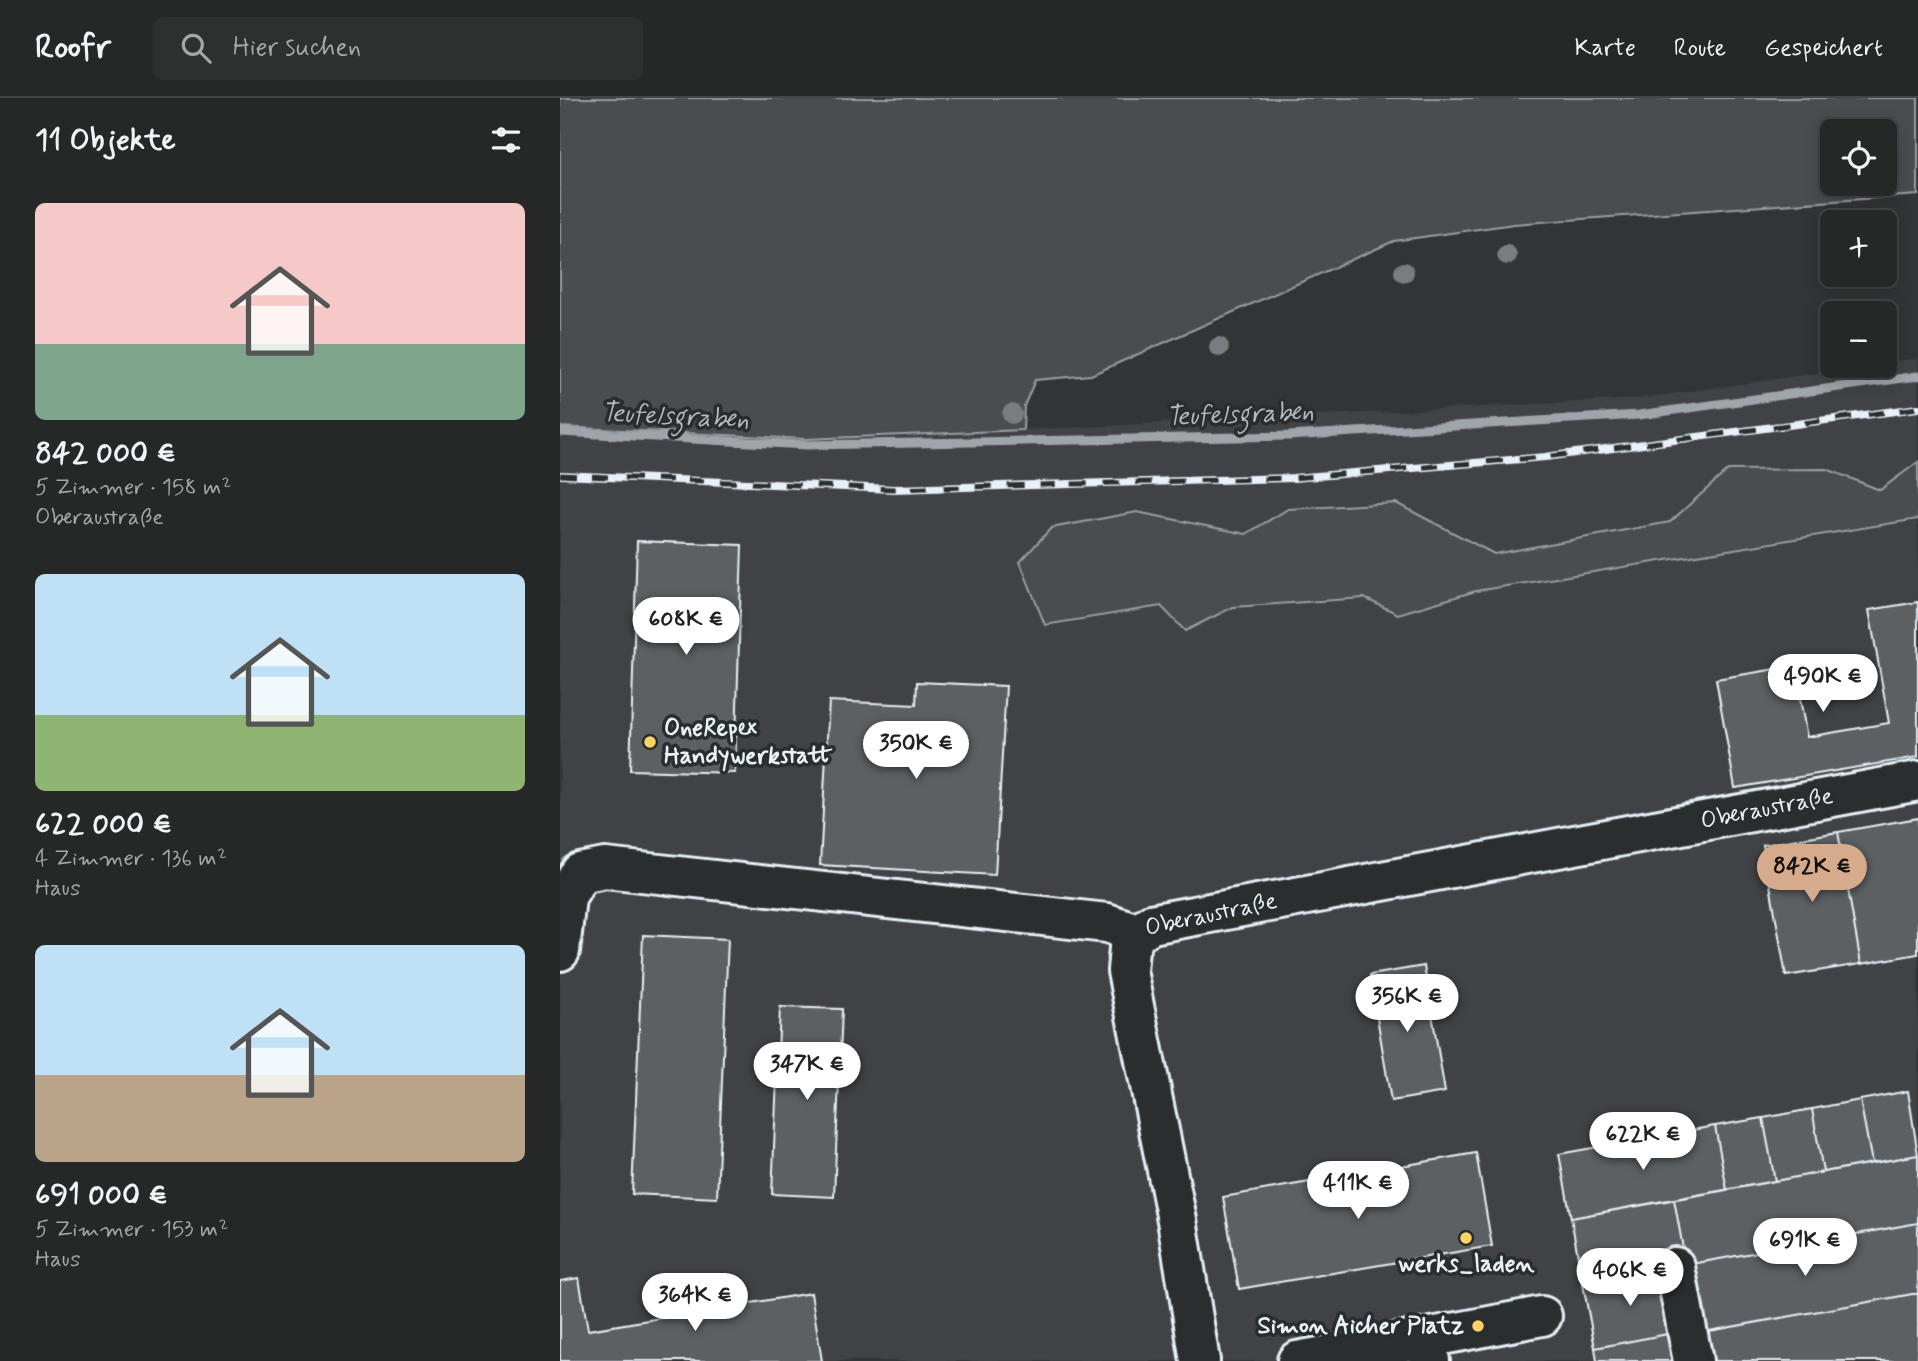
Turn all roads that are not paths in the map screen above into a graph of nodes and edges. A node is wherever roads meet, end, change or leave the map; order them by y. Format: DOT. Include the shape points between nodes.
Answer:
graph roads {
  1 [pos="1918,781"];
  2 [pos="570,866"];
  3 [pos="1137,933"];
  4 [pos="560,951"];
  5 [pos="1675,1267"];
  6 [pos="1542,1316"];
  7 [pos="1428,1349"];
  8 [pos="1200,1361"];
  9 [pos="1297,1361"];
  10 [pos="1693,1361"];
  1 -- 3 [label="street, Oberaustraße" via="1151,925"];
  2 -- 3 [label="street, Oberaustraße" via="1107,923"];
  2 -- 4 [label="street, Oberaustraße"];
  3 -- 8 [label="street" via="1129,948 1127,971"];
  5 -- 10 [label="street"];
  6 -- 7 [label="street"];
  7 -- 9 [label="street"];
}
